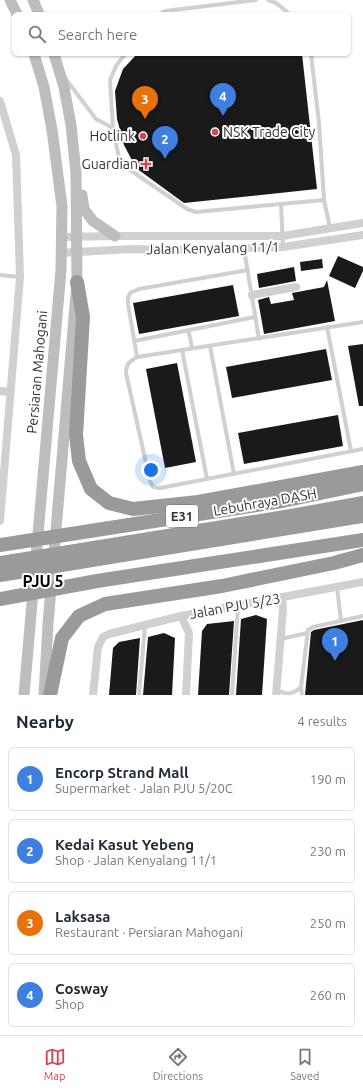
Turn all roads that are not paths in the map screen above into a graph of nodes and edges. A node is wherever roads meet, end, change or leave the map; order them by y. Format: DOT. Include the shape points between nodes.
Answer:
graph roads {
  1 [pos="10,0"];
  2 [pos="33,0"];
  3 [pos="256,0"];
  4 [pos="268,0"];
  5 [pos="16,12"];
  6 [pos="38,12"];
  7 [pos="163,12"];
  8 [pos="287,12"];
  9 [pos="35,56"];
  10 [pos="55,56"];
  11 [pos="124,56"];
  12 [pos="311,56"];
  13 [pos="58,67"];
  14 [pos="0,101"];
  15 [pos="113,128"];
  16 [pos="76,174"];
  17 [pos="324,200"];
  18 [pos="281,204"];
  19 [pos="363,223"];
  20 [pos="330,228"];
  21 [pos="363,235"];
  22 [pos="115,236"];
  23 [pos="282,236"];
  24 [pos="62,237"];
  25 [pos="77,237"];
  26 [pos="283,247"];
  27 [pos="244,249"];
  28 [pos="62,252"];
  29 [pos="77,252"];
  30 [pos="248,270"];
  31 [pos="0,275"];
  32 [pos="20,277"];
  33 [pos="77,282"];
  34 [pos="296,287"];
  35 [pos="252,296"];
  36 [pos="255,318"];
  37 [pos="363,322"];
  38 [pos="327,327"];
  39 [pos="188,331"];
  40 [pos="258,339"];
  41 [pos="134,341"];
  42 [pos="210,346"];
  43 [pos="192,348"];
  44 [pos="182,350"];
  45 [pos="137,357"];
  46 [pos="0,391"];
  47 [pos="10,392"];
  48 [pos="363,449"];
  49 [pos="351,451"];
  50 [pos="363,472"];
  51 [pos="234,474"];
  52 [pos="207,479"];
  53 [pos="363,484"];
  54 [pos="363,503"];
  55 [pos="363,516"];
  56 [pos="0,521"];
  57 [pos="363,540"];
  58 [pos="0,545"];
  59 [pos="363,555"];
  60 [pos="0,562"];
  61 [pos="5,574"];
  62 [pos="363,582"];
  63 [pos="337,587"];
  64 [pos="282,597"];
  65 [pos="3,599"];
  66 [pos="238,605"];
  67 [pos="181,616"];
  68 [pos="363,616"];
  69 [pos="341,620"];
  70 [pos="145,625"];
  71 [pos="307,633"];
  72 [pos="280,639"];
  73 [pos="301,688"];
  74 [pos="276,692"];
  75 [pos="24,695"];
  76 [pos="44,695"];
  77 [pos="50,695"];
  78 [pos="93,695"];
  79 [pos="139,695"];
  80 [pos="186,695"];
  81 [pos="232,695"];
  82 [pos="302,695"];
  1 -- 5 [label="main road"];
  2 -- 6 [label="main road"];
  3 -- 7 [label="lane"];
  4 -- 8 [label="lane"];
  9 -- 24 [label="main road, Persiaran Mahogani" via="44,87 52,130 62,206"];
  10 -- 13 [label="main road"];
  11 -- 15 [label="lane" via="116,66 110,80"];
  12 -- 17 [label="lane"];
  13 -- 15 [label="lane" via="96,119"];
  13 -- 16 [label="main road" via="71,125"];
  14 -- 32 [label="street" via="16,155"];
  15 -- 18 [label="lane" via="120,163 191,211"];
  16 -- 22 [label="main road" via="84,209 94,221"];
  16 -- 25 [label="main road"];
  17 -- 18 [label="lane"];
  17 -- 20 [label="lane"];
  18 -- 23 [label="lane"];
  19 -- 20 [label="street, Jalan Kenyalang 11/1"];
  20 -- 23 [label="street, Jalan Kenyalang 11/1"];
  21 -- 26 [label="street, Jalan Kenyalang 11/1"];
  22 -- 23 [label="street, Jalan Kenyalang 11/1"];
  22 -- 25 [label="street, Jalan Kenyalang 11/1"];
  23 -- 26 [label="lane"];
  24 -- 25 [label="street, Jalan Kenyalang 11/1"];
  24 -- 28 [label="main road, Persiaran Mahogani"];
  25 -- 29 [label="main road"];
  26 -- 27 [label="street, Jalan Kenyalang 11/1"];
  27 -- 29 [label="street, Jalan Kenyalang 11/1" via="131,249"];
  27 -- 30 [label="lane"];
  28 -- 29 [label="street, Jalan Kenyalang 11/1"];
  28 -- 75 [label="main road, Persiaran Mahogani"];
  29 -- 33 [label="main road"];
  30 -- 35 [label="lane"];
  30 -- 41 [label="lane" via="133,291 128,298"];
  31 -- 32 [label="lane"];
  32 -- 47 [label="street"];
  33 -- 50 [label="highway" via="83,317 76,435 78,461 91,489 109,503 133,509 198,502"];
  33 -- 76 [label="main road"];
  34 -- 35 [label="street"];
  35 -- 36 [label="lane"];
  36 -- 39 [label="lane"];
  36 -- 40 [label="lane"];
  37 -- 38 [label="lane"];
  38 -- 40 [label="lane"];
  38 -- 49 [label="lane"];
  39 -- 41 [label="lane"];
  39 -- 43 [label="lane"];
  40 -- 42 [label="lane"];
  41 -- 45 [label="lane"];
  42 -- 43 [label="lane"];
  42 -- 51 [label="lane"];
  43 -- 44 [label="lane"];
  44 -- 45 [label="lane"];
  44 -- 52 [label="lane"];
  45 -- 52 [label="lane" via="128,362 126,373 153,487 160,488"];
  46 -- 47 [label="street"];
  47 -- 56 [label="street"];
  48 -- 49 [label="lane"];
  49 -- 51 [label="lane"];
  51 -- 52 [label="lane"];
  53 -- 58 [label="highway, Lebuhraya DASH / E31" via="282,500"];
  54 -- 60 [label="highway, Lebuhraya DASH / E31"];
  55 -- 61 [label="highway"];
  57 -- 65 [label="highway" via="97,581"];
  59 -- 77 [label="highway" via="222,586 105,604 79,616 62,638"];
  62 -- 63 [label="street, Jalan PJU 5/23"];
  63 -- 64 [label="street, Jalan PJU 5/23"];
  63 -- 69 [label="lane"];
  64 -- 66 [label="street, Jalan PJU 5/23"];
  64 -- 72 [label="street"];
  66 -- 67 [label="street, Jalan PJU 5/23"];
  66 -- 81 [label="lane"];
  67 -- 70 [label="street, Jalan PJU 5/23"];
  67 -- 80 [label="street" via="189,633"];
  68 -- 69 [label="lane"];
  69 -- 71 [label="lane" via="310,628"];
  70 -- 78 [label="street, Jalan PJU 5/23" via="103,637 98,647"];
  70 -- 79 [label="lane"];
  71 -- 72 [label="lane"];
  71 -- 73 [label="lane"];
  72 -- 74 [label="street"];
  73 -- 74 [label="lane" via="287,695"];
  73 -- 82 [label="lane"];
}
